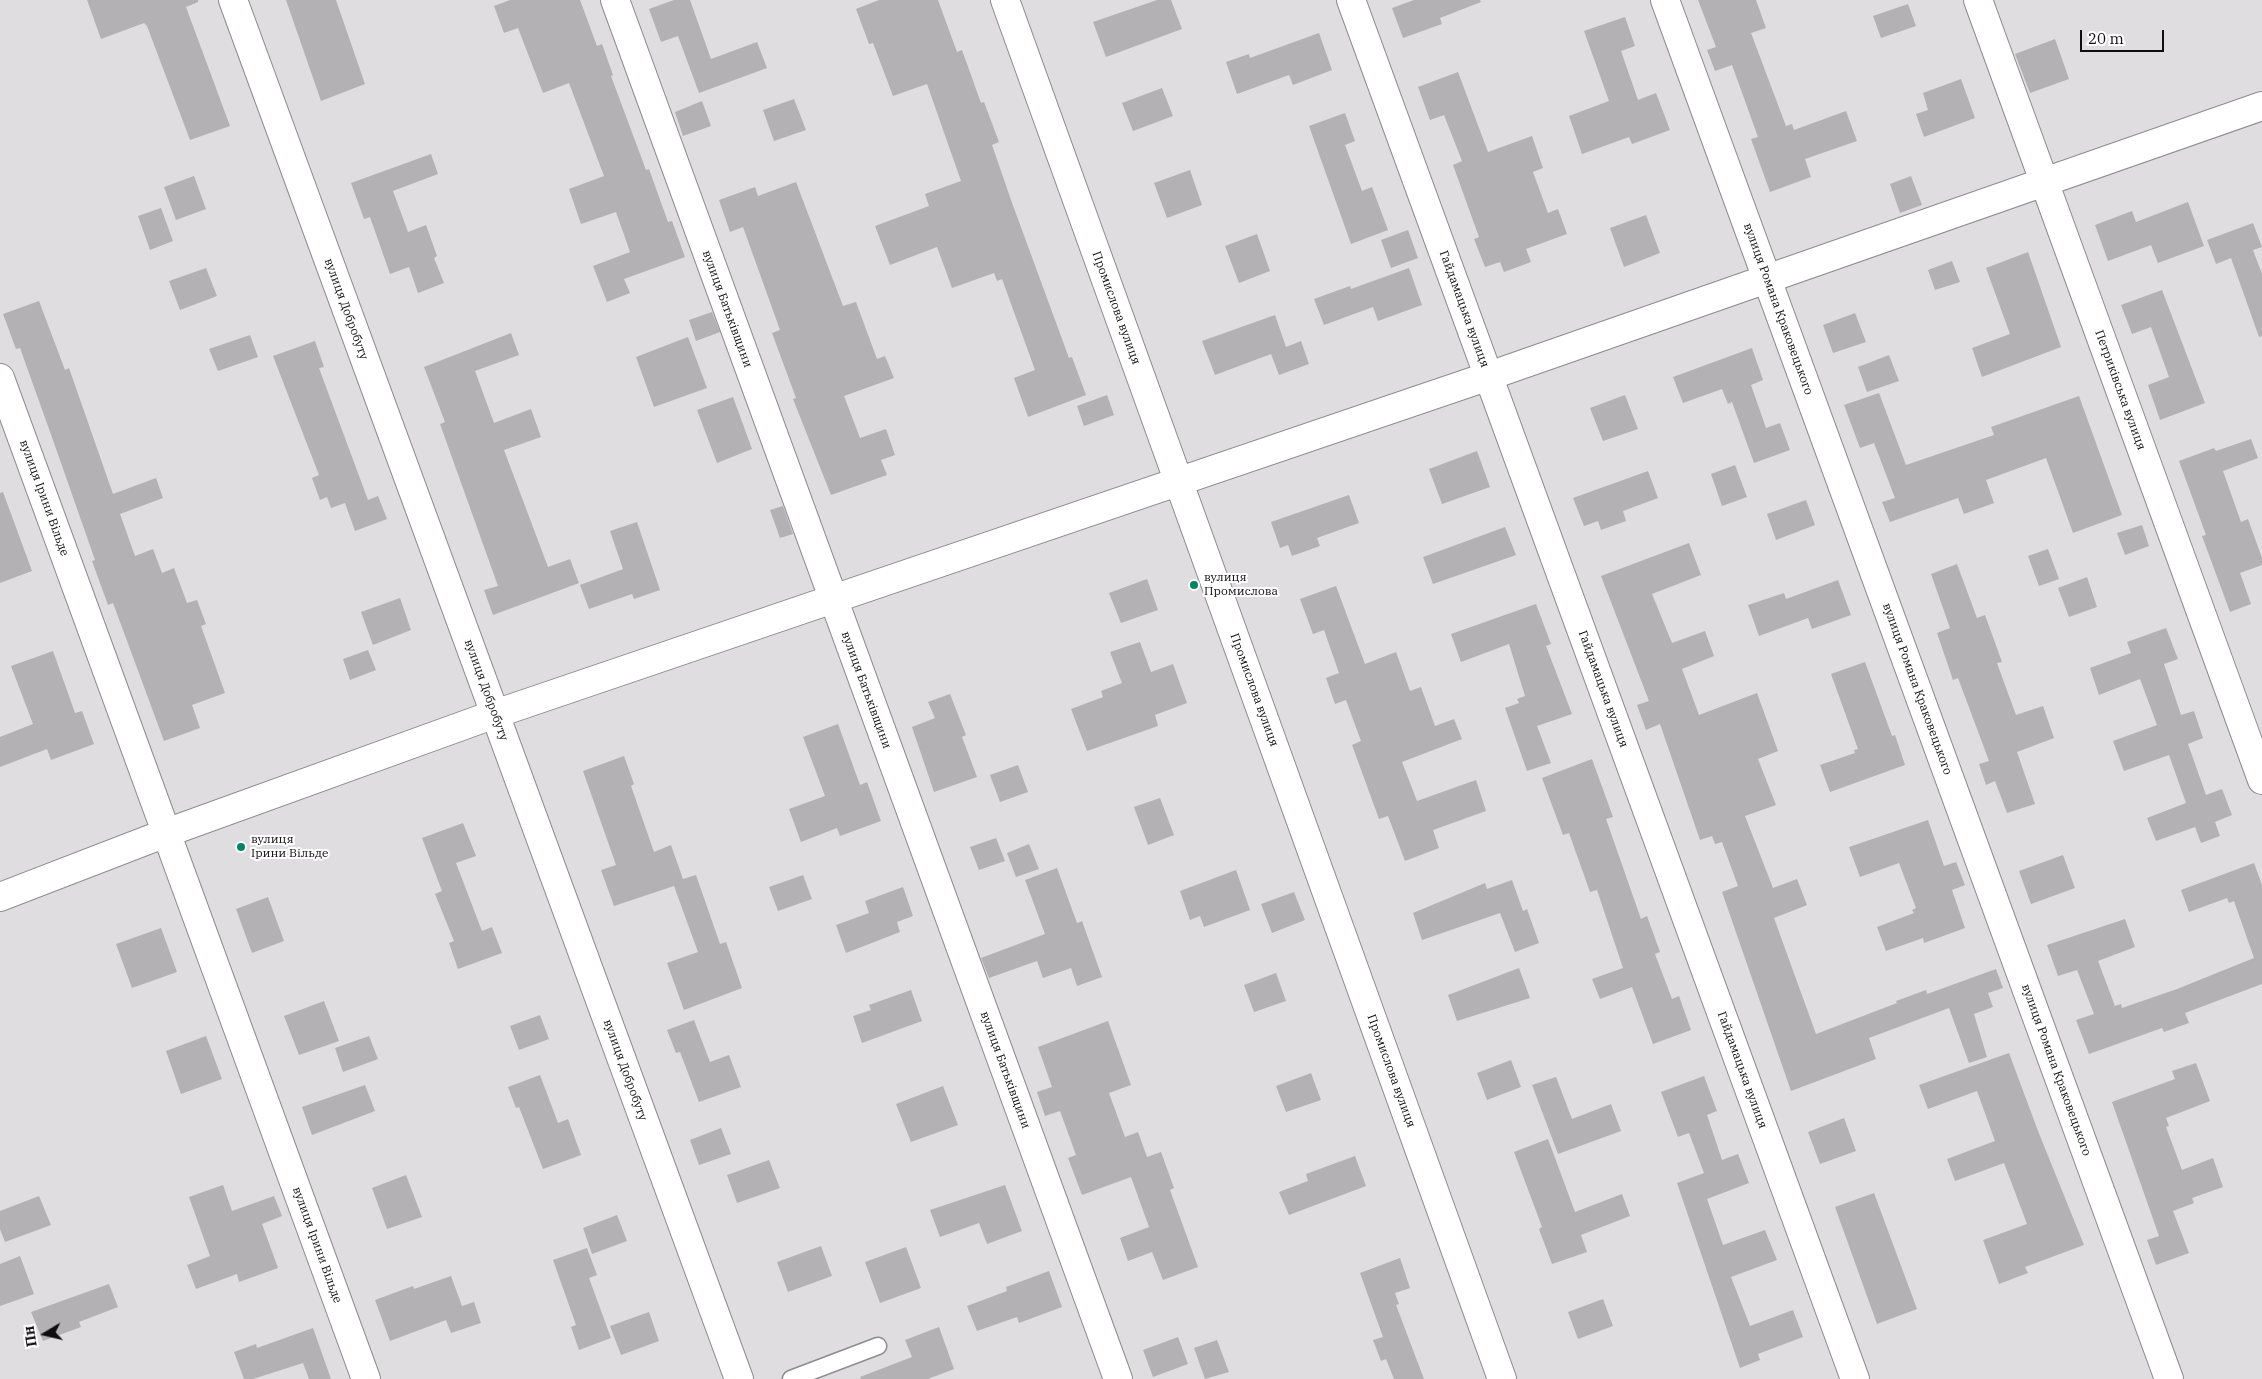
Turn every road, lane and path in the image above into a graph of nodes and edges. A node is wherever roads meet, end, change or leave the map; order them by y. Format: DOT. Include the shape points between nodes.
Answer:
graph roads {
  1 [pos="233,0"];
  2 [pos="615,0"];
  3 [pos="1006,0"];
  4 [pos="1351,0"];
  5 [pos="1665,0"];
  6 [pos="1978,0"];
  7 [pos="2262,106"];
  8 [pos="2044,181"];
  9 [pos="1766,278"];
  10 [pos="1489,376"];
  11 [pos="0,378"];
  12 [pos="1179,483"];
  13 [pos="833,598"];
  14 [pos="495,714"];
  15 [pos="2262,780"];
  16 [pos="166,833"];
  17 [pos="0,897"];
  18 [pos="878,1346"];
  19 [pos="366,1379"];
  20 [pos="739,1379"];
  21 [pos="791,1379"];
  22 [pos="1118,1379"];
  23 [pos="1502,1379"];
  24 [pos="1855,1379"];
  25 [pos="2169,1379"];
  1 -- 14 [label="street, вулиця Добробуту"];
  2 -- 13 [label="street, вулиця Батьківщини"];
  3 -- 12 [label="street, Промислова вулиця"];
  4 -- 10 [label="street, Гайдамацька вулиця"];
  5 -- 9 [label="street, вулиця Романа Краковецького"];
  6 -- 8 [label="street, Петриківська вулиця"];
  7 -- 8 [label="street"];
  8 -- 9 [label="street"];
  8 -- 15 [label="street, Петриківська вулиця"];
  9 -- 10 [label="street"];
  9 -- 25 [label="street, вулиця Романа Краковецького"];
  10 -- 12 [label="street"];
  10 -- 24 [label="street, Гайдамацька вулиця"];
  11 -- 16 [label="street, вулиця Ірини Вільде"];
  12 -- 13 [label="street"];
  12 -- 23 [label="street, Промислова вулиця"];
  13 -- 14 [label="street"];
  13 -- 22 [label="street, вулиця Батьківщини"];
  14 -- 16 [label="street"];
  14 -- 20 [label="street, вулиця Добробуту"];
  16 -- 17 [label="street"];
  16 -- 19 [label="street, вулиця Ірини Вільде"];
  18 -- 21 [label="lane"];
}
